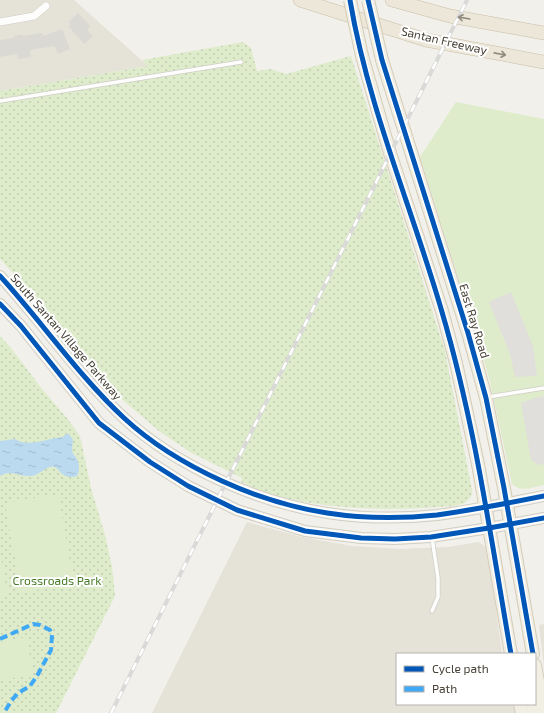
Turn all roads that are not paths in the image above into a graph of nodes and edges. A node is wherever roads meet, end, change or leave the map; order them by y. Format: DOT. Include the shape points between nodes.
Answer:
graph roads {
  1 [pos="300,0"];
  2 [pos="350,0"];
  3 [pos="368,0"];
  4 [pos="392,0"];
  5 [pos="46,6"];
  6 [pos="0,22"];
  7 [pos="544,32"];
  8 [pos="241,62"];
  9 [pos="544,62"];
  10 [pos="0,101"];
  11 [pos="0,276"];
  12 [pos="0,304"];
  13 [pos="544,388"];
  14 [pos="486,398"];
  15 [pos="544,496"];
  16 [pos="506,503"];
  17 [pos="486,507"];
  18 [pos="544,518"];
  19 [pos="510,524"];
  20 [pos="489,528"];
  21 [pos="431,537"];
  22 [pos="432,611"];
  23 [pos="511,653"];
  24 [pos="533,653"];
  25 [pos="536,670"];
  26 [pos="544,713"];
  1 -- 9 [label="highway, Santan Freeway, one-way" via="426,40"];
  2 -- 17 [label="main road, bridge" via="362,56 390,153 442,311 462,387"];
  3 -- 14 [label="main road, East Ray Road, bridge" via="382,60 466,326"];
  7 -- 4 [label="highway, one-way" via="450,16"];
  5 -- 6 [label="street" via="34,16"];
  8 -- 10 [label="lane"];
  11 -- 17 [label="main road, South Santan Village Parkway" via="124,418 179,460 201,471 270,501 330,514 408,517"];
  12 -- 21 [label="main road" via="99,422 150,462 188,486 237,510 305,531 361,538"];
  13 -- 14 [label="lane"];
  14 -- 16 [label="main road, East Ray Road"];
  15 -- 16 [label="main road, South Santan Village Parkway"];
  16 -- 17 [label="main road, South Santan Village Parkway"];
  16 -- 19 [label="main road, East Ray Road"];
  17 -- 20 [label="main road"];
  18 -- 19 [label="main road"];
  19 -- 20 [label="main road"];
  19 -- 24 [label="main road, East Ray Road"];
  20 -- 21 [label="main road"];
  20 -- 23 [label="main road"];
  21 -- 22 [label="lane" via="438,578 438,597"];
  25 -- 26 [label="main road"];
}
